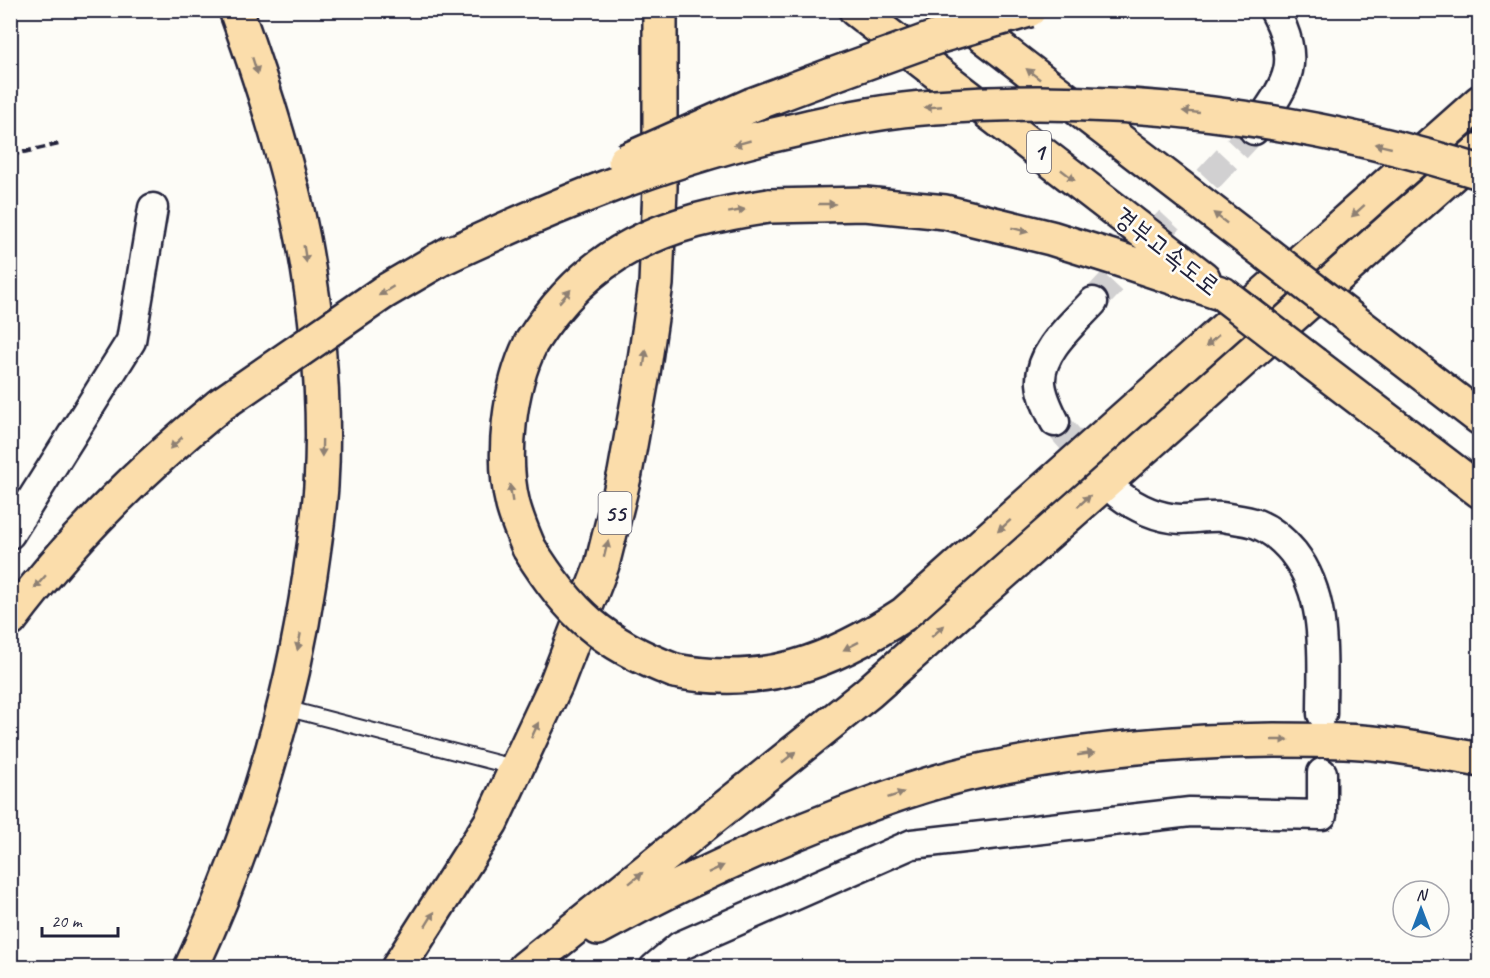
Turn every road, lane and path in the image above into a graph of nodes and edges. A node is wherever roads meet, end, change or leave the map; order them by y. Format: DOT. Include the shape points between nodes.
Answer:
graph roads {
  1 [pos="236,10"];
  2 [pos="660,10"];
  3 [pos="855,10"];
  4 [pos="950,10"];
  5 [pos="1029,10"];
  6 [pos="1274,10"];
  7 [pos="1479,102"];
  8 [pos="1254,130"];
  9 [pos="1479,150"];
  10 [pos="1479,172"];
  11 [pos="153,208"];
  12 [pos="436,261"];
  13 [pos="1223,294"];
  14 [pos="1093,302"];
  15 [pos="1479,418"];
  16 [pos="1055,422"];
  17 [pos="1479,491"];
  18 [pos="1118,494"];
  19 [pos="10,534"];
  20 [pos="10,620"];
  21 [pos="285,708"];
  22 [pos="1322,714"];
  23 [pos="1479,760"];
  24 [pos="517,768"];
  25 [pos="1322,773"];
  26 [pos="191,968"];
  27 [pos="398,968"];
  28 [pos="525,968"];
  29 [pos="536,968"];
  30 [pos="654,968"];
  1 -- 21 [label="highway, one-way" via="270,111 303,239 319,363 321,486 306,605"];
  24 -- 2 [label="highway, 55, one-way" via="556,684 602,565 625,473 656,284"];
  3 -- 13 [label="highway, 경부고속도로 / 1, one-way"];
  15 -- 4 [label="highway, 1, one-way, bridge"];
  5 -- 12 [label="highway, bridge" via="940,36 754,104 573,186"];
  6 -- 8 [label="street" via="1285,31 1289,73"];
  7 -- 13 [label="highway, one-way, bridge" via="904,614 828,657 788,670 731,677 675,671 627,650 594,628 560,595 529,548 513,504 507,461 510,422 523,360 531,343 556,306 606,260 653,234 682,224 769,206 865,204 945,213 1062,242"];
  28 -- 9 [label="highway, one-way" via="868,693"];
  10 -- 12 [label="highway, one-way, bridge" via="1337,135 1216,115 1068,105 932,107 792,130 692,158 583,195"];
  11 -- 19 [label="street" via="131,341"];
  12 -- 20 [label="highway, one-way, bridge" via="384,292 220,405 135,480 81,535"];
  13 -- 17 [label="highway, 경부고속도로 / 1, bridge"];
  14 -- 16 [label="street" via="1053,348 1044,365 1041,382"];
  18 -- 22 [label="street" via="1154,513 1178,519 1220,517 1257,524 1283,539 1305,568 1316,595 1322,640"];
  21 -- 24 [label="lane"];
  21 -- 26 [label="highway" via="244,841"];
  29 -- 23 [label="highway, one-way" via="593,931 761,847 870,804 984,770 1115,750 1246,741 1360,742"];
  27 -- 24 [label="highway, 55, one-way" via="491,822"];
  25 -- 30 [label="street" via="1322,815 1190,812 912,844 680,946"];
}
